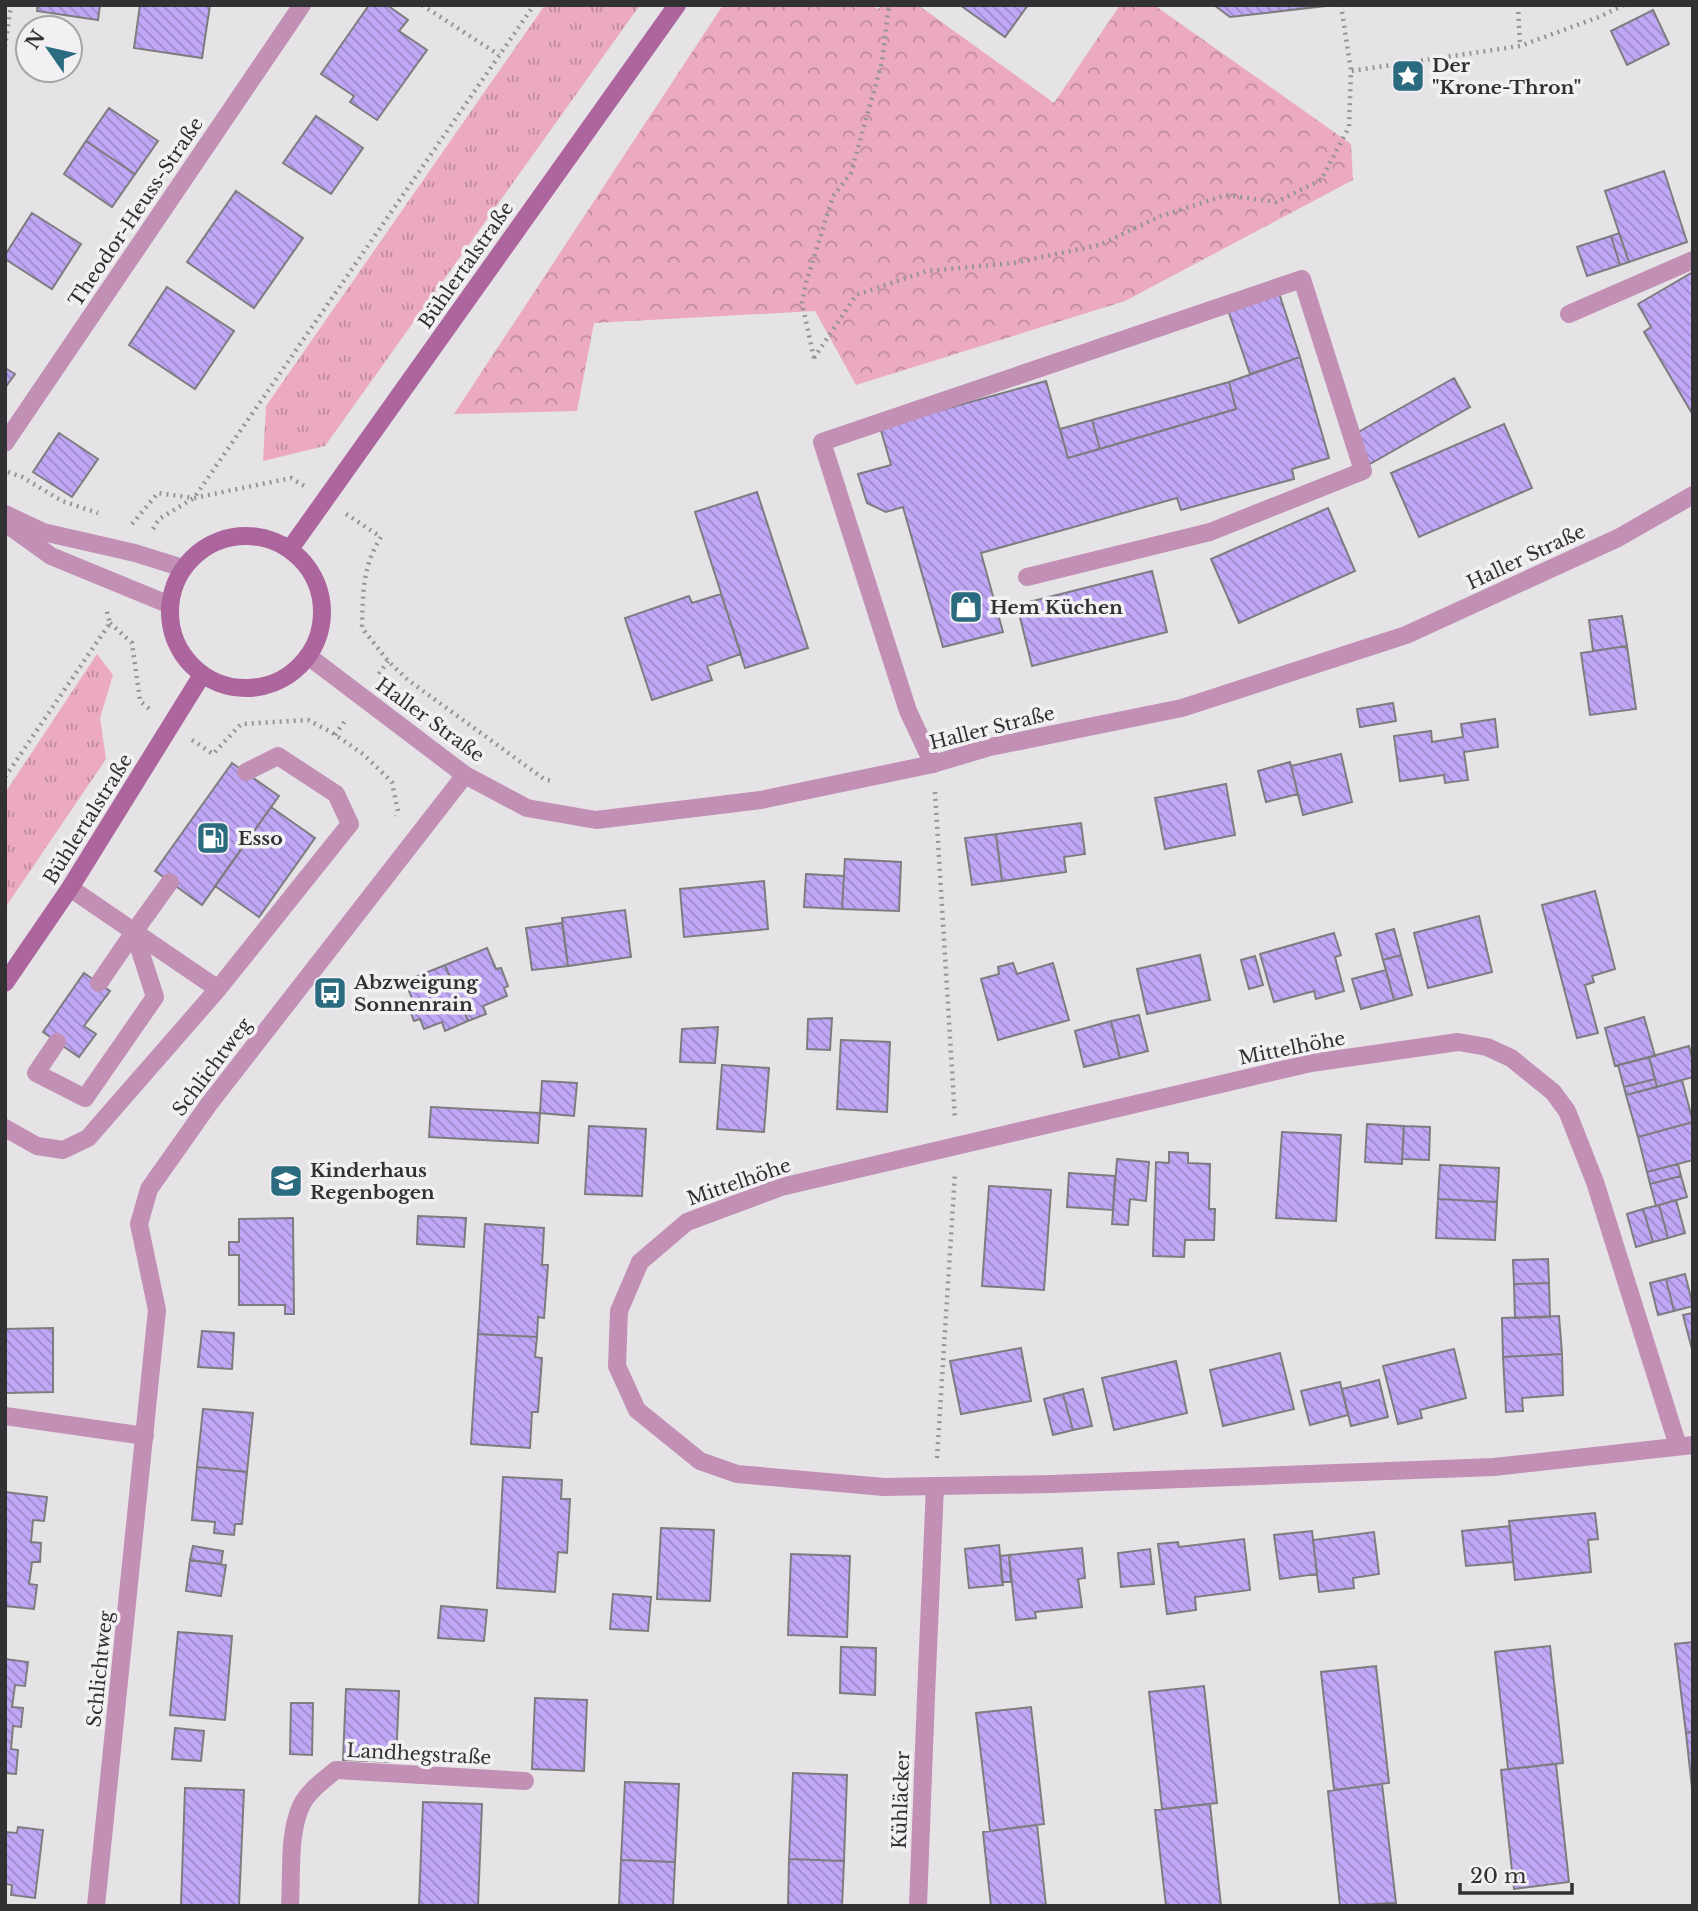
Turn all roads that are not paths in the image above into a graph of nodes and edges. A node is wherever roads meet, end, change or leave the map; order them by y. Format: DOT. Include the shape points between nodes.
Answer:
graph roads {
  1 [pos="302,5"];
  2 [pos="677,5"];
  3 [pos="1693,260"];
  4 [pos="1569,314"];
  5 [pos="5,443"];
  6 [pos="1693,495"];
  7 [pos="5,514"];
  8 [pos="5,523"];
  9 [pos="290,549"];
  10 [pos="183,568"];
  11 [pos="1027,577"];
  12 [pos="170,605"];
  13 [pos="308,656"];
  14 [pos="202,675"];
  15 [pos="933,764"];
  16 [pos="246,772"];
  17 [pos="465,775"];
  18 [pos="170,882"];
  19 [pos="70,888"];
  20 [pos="134,932"];
  21 [pos="5,983"];
  22 [pos="99,983"];
  23 [pos="218,989"];
  24 [pos="57,1042"];
  25 [pos="5,1128"];
  26 [pos="5,1416"];
  27 [pos="145,1436"];
  28 [pos="1686,1445"];
  29 [pos="936,1486"];
  30 [pos="525,1781"];
  31 [pos="96,1906"];
  32 [pos="290,1906"];
  33 [pos="918,1906"];
  1 -- 5 [label="street, Theodor-Heuss-Straße"];
  2 -- 9 [label="main road, Bühlertalstraße"];
  3 -- 4 [label="street"];
  6 -- 15 [label="street, Haller Straße" via="1619,538 1406,635 1182,708 990,747"];
  7 -- 10 [label="street" via="43,532"];
  8 -- 12 [label="street" via="51,556"];
  9 -- 10 [label="main road" via="262,538 232,537 213,543"];
  9 -- 13 [label="main road" via="315,579 321,598 322,618"];
  10 -- 12 [label="main road"];
  11 -- 15 [label="street" via="1210,533 1363,471 1302,279 822,442 908,711"];
  12 -- 14 [label="main road" via="176,645"];
  13 -- 14 [label="main road" via="278,681 259,687 219,684"];
  13 -- 17 [label="street, Haller Straße"];
  14 -- 19 [label="main road, Bühlertalstraße"];
  15 -- 17 [label="street, Haller Straße" via="761,800 596,820 527,808"];
  16 -- 23 [label="street" via="278,756 336,794 350,824"];
  17 -- 27 [label="street, Schlichtweg" via="209,1104 149,1189 139,1224 157,1310"];
  18 -- 20 [label="street"];
  19 -- 20 [label="street"];
  19 -- 21 [label="main road, Bühlertalstraße"];
  20 -- 22 [label="street"];
  20 -- 23 [label="street"];
  20 -- 24 [label="street" via="155,998 85,1098 36,1073"];
  23 -- 25 [label="street" via="88,1138 63,1150 37,1146"];
  26 -- 27 [label="street"];
  27 -- 31 [label="street, Schlichtweg"];
  28 -- 29 [label="street, Mittelhöhe" via="1493,1466"];
  28 -- 29 [label="street, Mittelhöhe" via="1567,1111 1553,1092 1511,1058 1487,1047 1458,1042 1311,1063 781,1187 687,1222 640,1262 619,1311 617,1366 637,1410 700,1461 737,1474 884,1487"];
  29 -- 33 [label="street, Kühläcker"];
  30 -- 32 [label="street, Landhegstraße" via="336,1770 302,1804 294,1827"];
}
